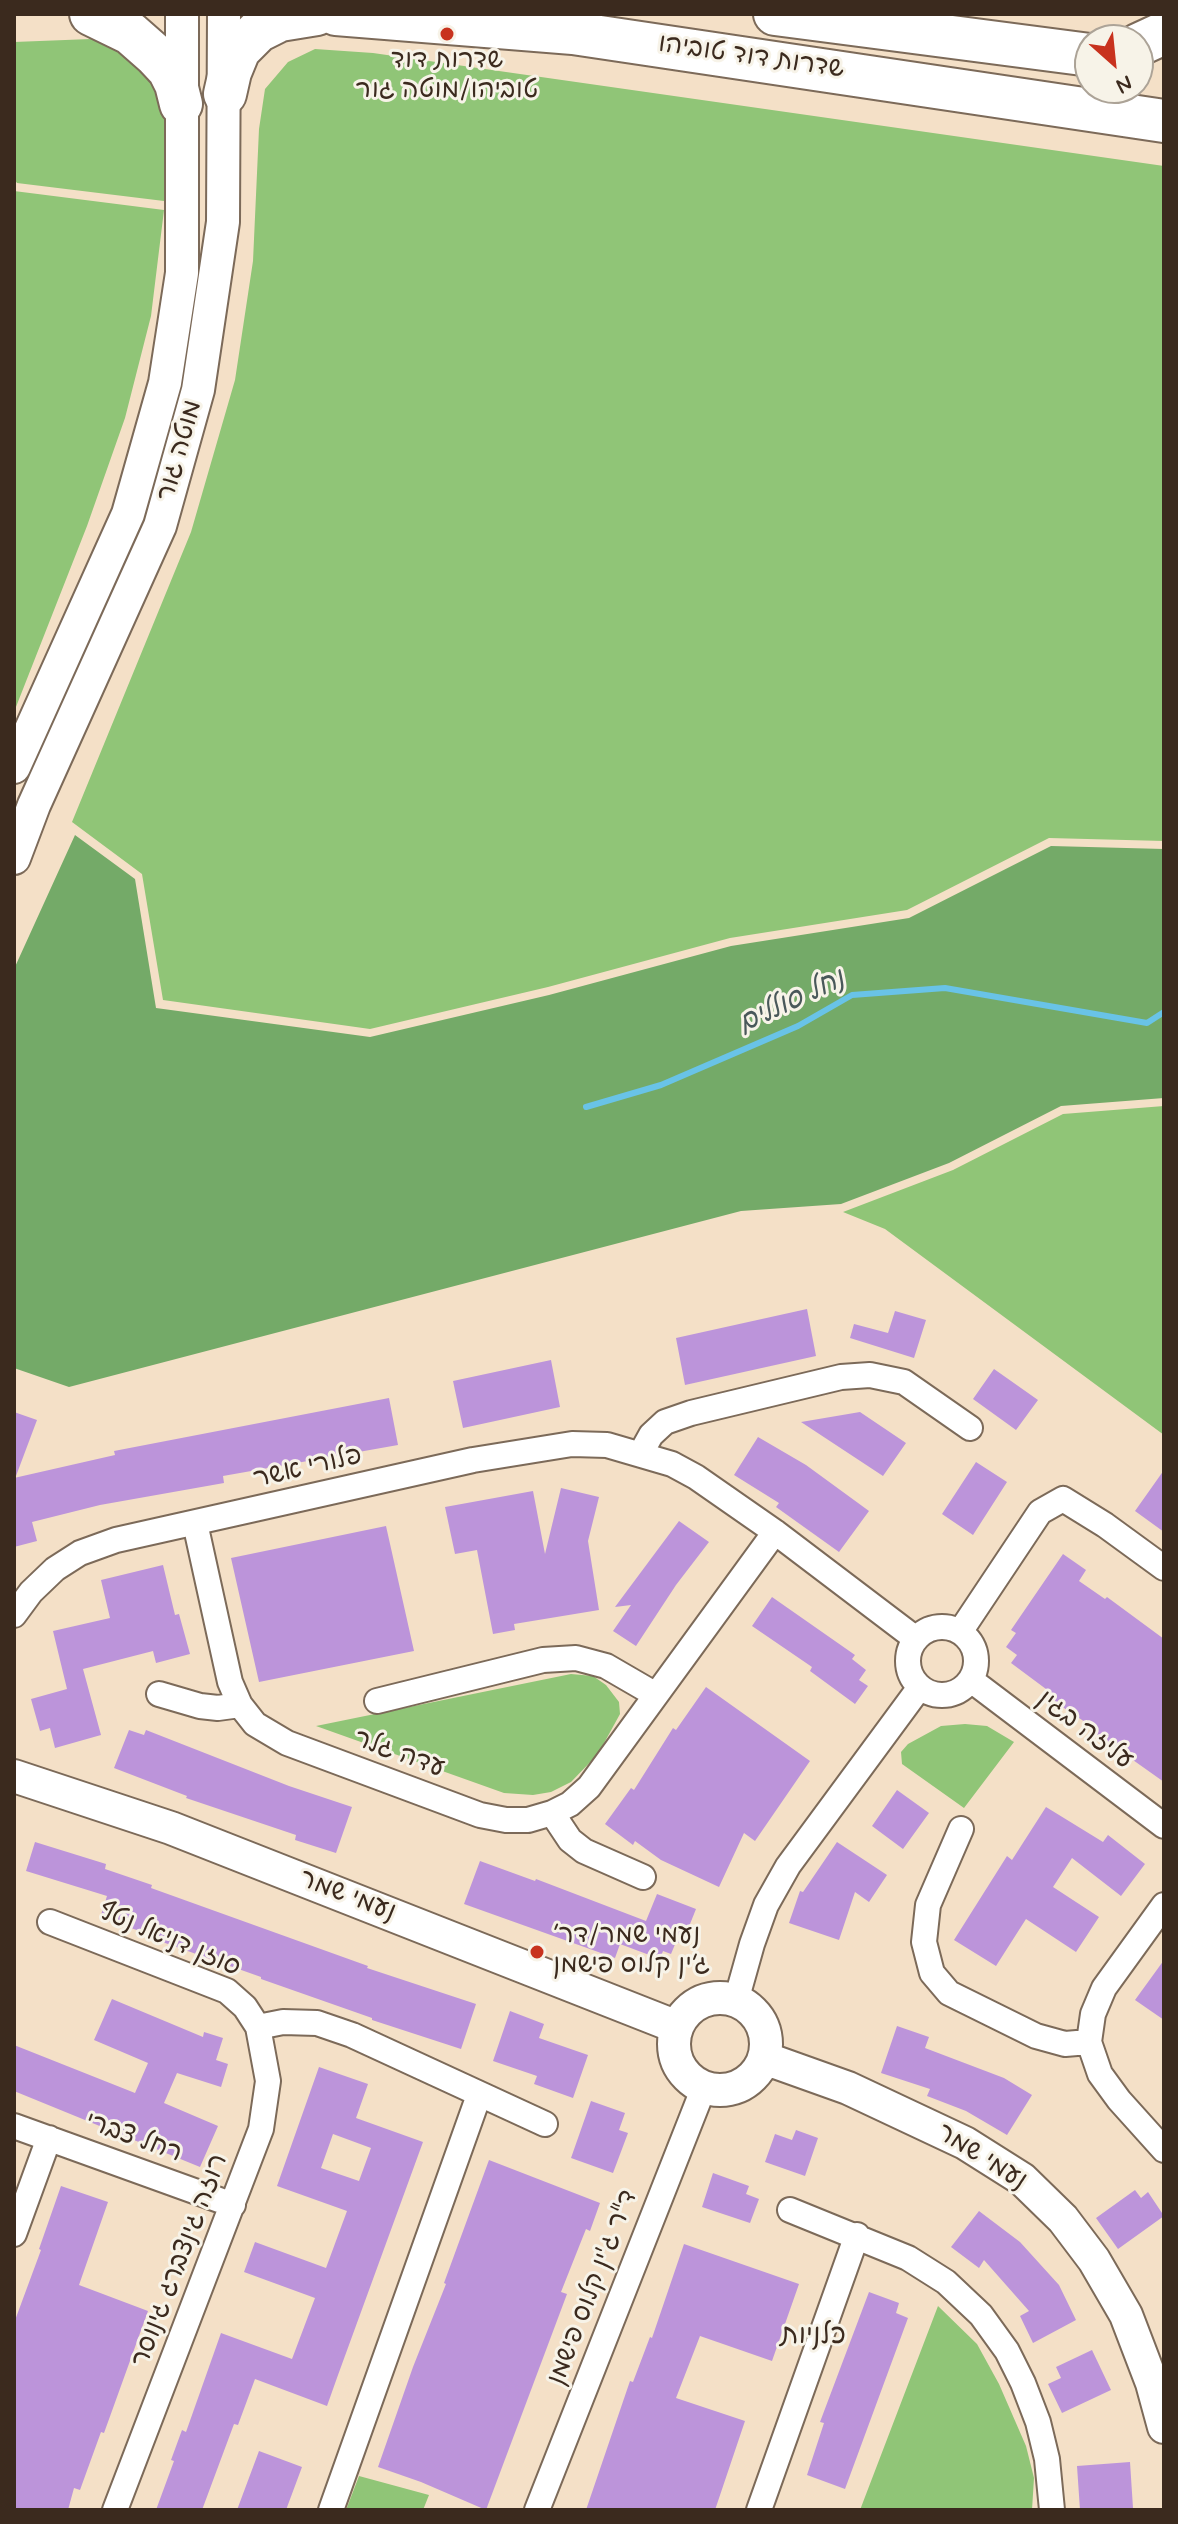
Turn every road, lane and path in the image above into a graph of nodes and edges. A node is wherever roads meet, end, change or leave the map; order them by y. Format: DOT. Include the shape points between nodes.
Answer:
graph roads {
  1 [pos="91,14"];
  2 [pos="182,14"];
  3 [pos="224,14"];
  4 [pos="317,14"];
  5 [pos="336,14"];
  6 [pos="775,14"];
  7 [pos="1074,53"];
  8 [pos="225,94"];
  9 [pos="181,104"];
  10 [pos="1164,121"];
  11 [pos="14,767"];
  12 [pos="14,858"];
  13 [pos="970,1428"];
  14 [pos="641,1453"];
  15 [pos="195,1523"];
  16 [pos="775,1532"];
  17 [pos="1164,1568"];
  18 [pos="22,1586"];
  19 [pos="14,1615"];
  20 [pos="960,1632"];
  21 [pos="916,1639"];
  22 [pos="971,1680"];
  23 [pos="920,1687"];
  24 [pos="159,1694"];
  25 [pos="656,1695"];
  26 [pos="377,1701"];
  27 [pos="240,1705"];
  28 [pos="14,1776"];
  29 [pos="552,1813"];
  30 [pos="1164,1826"];
  31 [pos="961,1829"];
  32 [pos="643,1877"];
  33 [pos="1164,1905"];
  34 [pos="50,1922"];
  35 [pos="736,2001"];
  36 [pos="258,2027"];
  37 [pos="677,2027"];
  38 [pos="1089,2042"];
  39 [pos="764,2058"];
  40 [pos="704,2087"];
  41 [pos="479,2095"];
  42 [pos="545,2124"];
  43 [pos="14,2126"];
  44 [pos="49,2138"];
  45 [pos="1164,2150"];
  46 [pos="233,2205"];
  47 [pos="790,2210"];
  48 [pos="14,2234"];
  49 [pos="857,2235"];
  50 [pos="1164,2427"];
  51 [pos="115,2510"];
  52 [pos="331,2510"];
  53 [pos="537,2510"];
  54 [pos="759,2510"];
  55 [pos="1052,2510"];
  1 -- 9 [label="highway" via="130,33 155,55 172,77"];
  2 -- 9 [label="street, מוטה גור"];
  3 -- 8 [label="street, מוטה גור"];
  4 -- 8 [label="highway" via="280,20 258,31 239,50"];
  5 -- 10 [label="highway, שדרות דוד טוביהו" via="587,35"];
  6 -- 7 [label="highway, שדרות דוד טוביהו"];
  8 -- 12 [label="street, מוטה גור" via="223,222 198,390 179,461 160,526"];
  9 -- 11 [label="street, מוטה גור" via="182,273 165,383 128,514"];
  13 -- 14 [label="street" via="904,1382 870,1375 841,1377 665,1422"];
  14 -- 15 [label="street, פלורי אשר" via="572,1444 524,1451"];
  14 -- 16 [label="street, פלורי אשר" via="696,1477"];
  15 -- 18 [label="street, פלורי אשר" via="80,1553"];
  15 -- 27 [label="street, עדה גלר" via="223,1657"];
  16 -- 21 [label="street, פלורי אשר"];
  16 -- 25 [label="street, עדה גלר"];
  17 -- 20 [label="street" via="1063,1499 1040,1512"];
  18 -- 19 [label="street, פלורי אשר"];
  20 -- 21 [label="street" via="941,1626"];
  20 -- 22 [label="street" via="977,1660"];
  21 -- 23 [label="street" via="908,1665"];
  22 -- 23 [label="street" via="942,1695"];
  22 -- 30 [label="street, עליזה בגין"];
  23 -- 35 [label="street" via="788,1866 761,1918"];
  24 -- 27 [label="street" via="200,1706"];
  25 -- 26 [label="street, עדה גלר" via="606,1666 576,1658 543,1660"];
  25 -- 29 [label="street, עדה גלר" via="589,1787"];
  27 -- 29 [label="street, עדה גלר" via="255,1724 287,1743 480,1815 528,1820"];
  28 -- 37 [label="street, נעמי שמר" via="171,1828"];
  29 -- 32 [label="street" via="584,1851"];
  31 -- 38 [label="street" via="928,1905 924,1942 932,1973 949,1993 1036,2036 1065,2044"];
  33 -- 38 [label="street" via="1104,1988"];
  34 -- 36 [label="street, סוזן דניאל נטף" via="227,1991"];
  35 -- 37 [label="street" via="708,1999 695,2005"];
  35 -- 39 [label="street" via="748,2007 764,2030"];
  36 -- 41 [label="street" via="317,2023"];
  36 -- 46 [label="street, רוזה גינצברג גינוסר" via="268,2081 266,2105"];
  37 -- 40 [label="street" via="676,2056 691,2080"];
  38 -- 45 [label="street" via="1100,2074"];
  39 -- 40 [label="street" via="757,2071 733,2088"];
  39 -- 50 [label="street, נעמי שמר" via="848,2088 965,2143 1022,2179 1063,2219 1126,2315"];
  40 -- 53 [label="street, ד\"ר ג'ין קלוס פישמן"];
  41 -- 42 [label="street"];
  41 -- 52 [label="street"];
  43 -- 44 [label="street, רחל צברי"];
  44 -- 46 [label="street, רחל צברי"];
  44 -- 48 [label="street"];
  46 -- 51 [label="street, רוזה גינצברג גינוסר"];
  47 -- 49 [label="street"];
  49 -- 54 [label="street"];
  49 -- 55 [label="street" via="946,2282 981,2315 1023,2383 1038,2422"];
}
